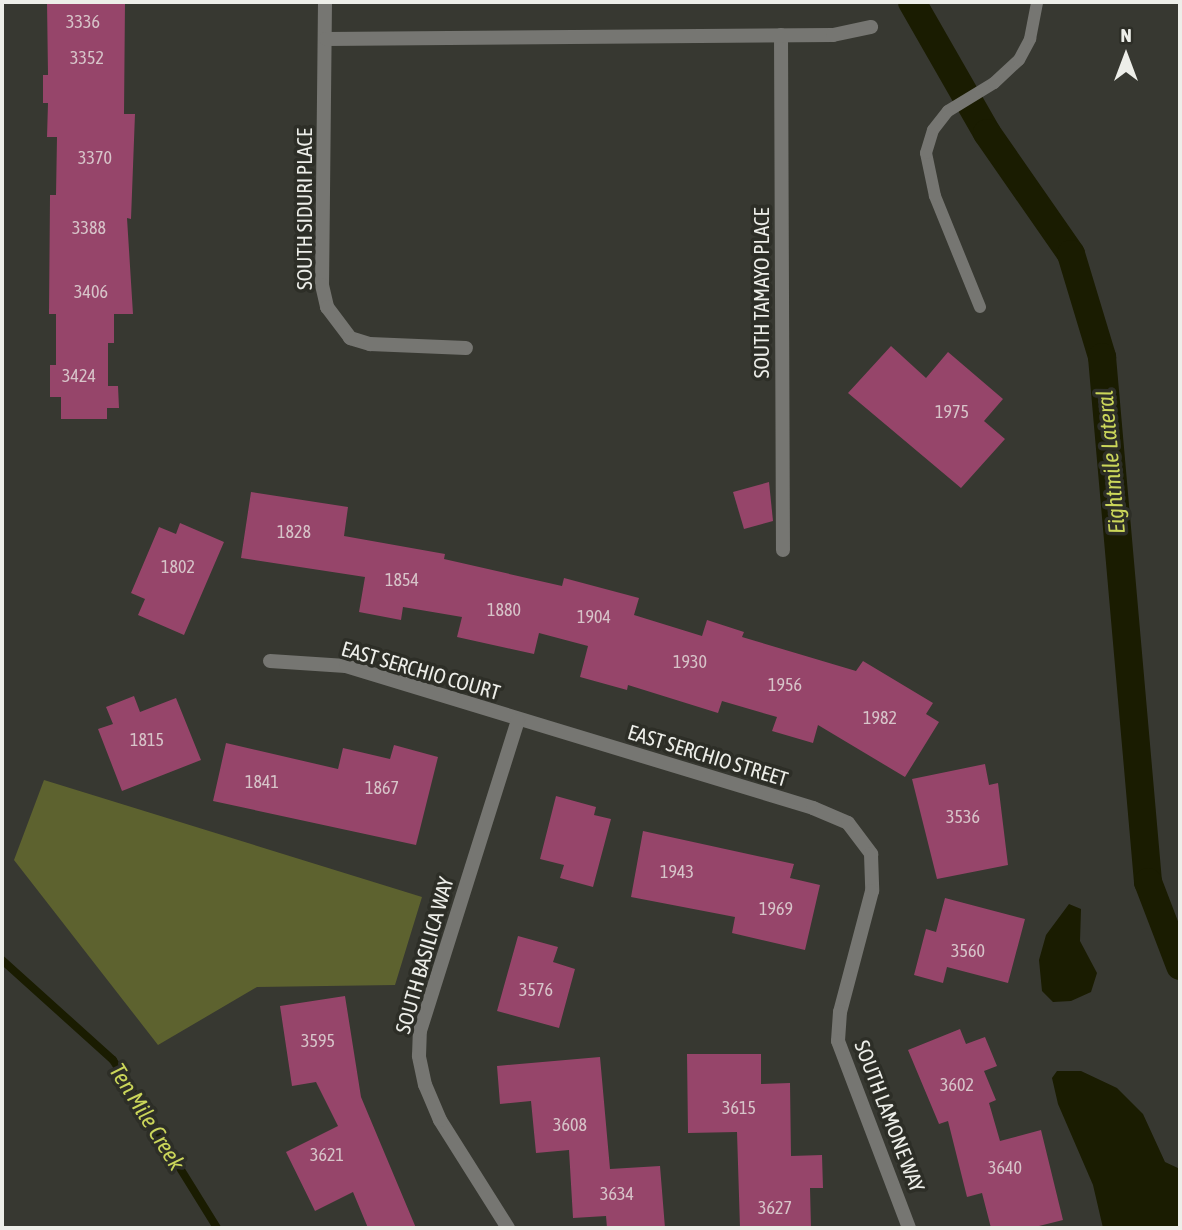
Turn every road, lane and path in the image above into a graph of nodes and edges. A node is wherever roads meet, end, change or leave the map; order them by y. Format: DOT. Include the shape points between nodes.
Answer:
graph roads {
  1 [pos="325,2"];
  2 [pos="1037,2"];
  3 [pos="871,27"];
  4 [pos="781,36"];
  5 [pos="326,39"];
  6 [pos="980,307"];
  7 [pos="466,348"];
  8 [pos="783,550"];
  9 [pos="270,661"];
  10 [pos="518,720"];
  11 [pos="871,854"];
  12 [pos="508,1228"];
  13 [pos="909,1228"];
  1 -- 5 [label="street, SOUTH SIDURI PLACE"];
  2 -- 6 [label="lane" via="1030,38 1019,60 993,83 948,111 933,130 927,170"];
  3 -- 4 [label="street" via="834,36"];
  4 -- 5 [label="street"];
  4 -- 8 [label="street, SOUTH TAMAYO PLACE"];
  5 -- 7 [label="street, SOUTH SIDURI PLACE" via="322,285 327,307 350,338 370,344"];
  9 -- 10 [label="street, EAST SERCHIO COURT" via="345,666"];
  10 -- 11 [label="street, EAST SERCHIO STREET" via="813,808 848,823"];
  10 -- 12 [label="street, SOUTH BASILICA WAY" via="419,1044 425,1085 440,1120"];
  11 -- 13 [label="street, SOUTH LAMONE WAY" via="872,891 840,1012 838,1041"];
}
